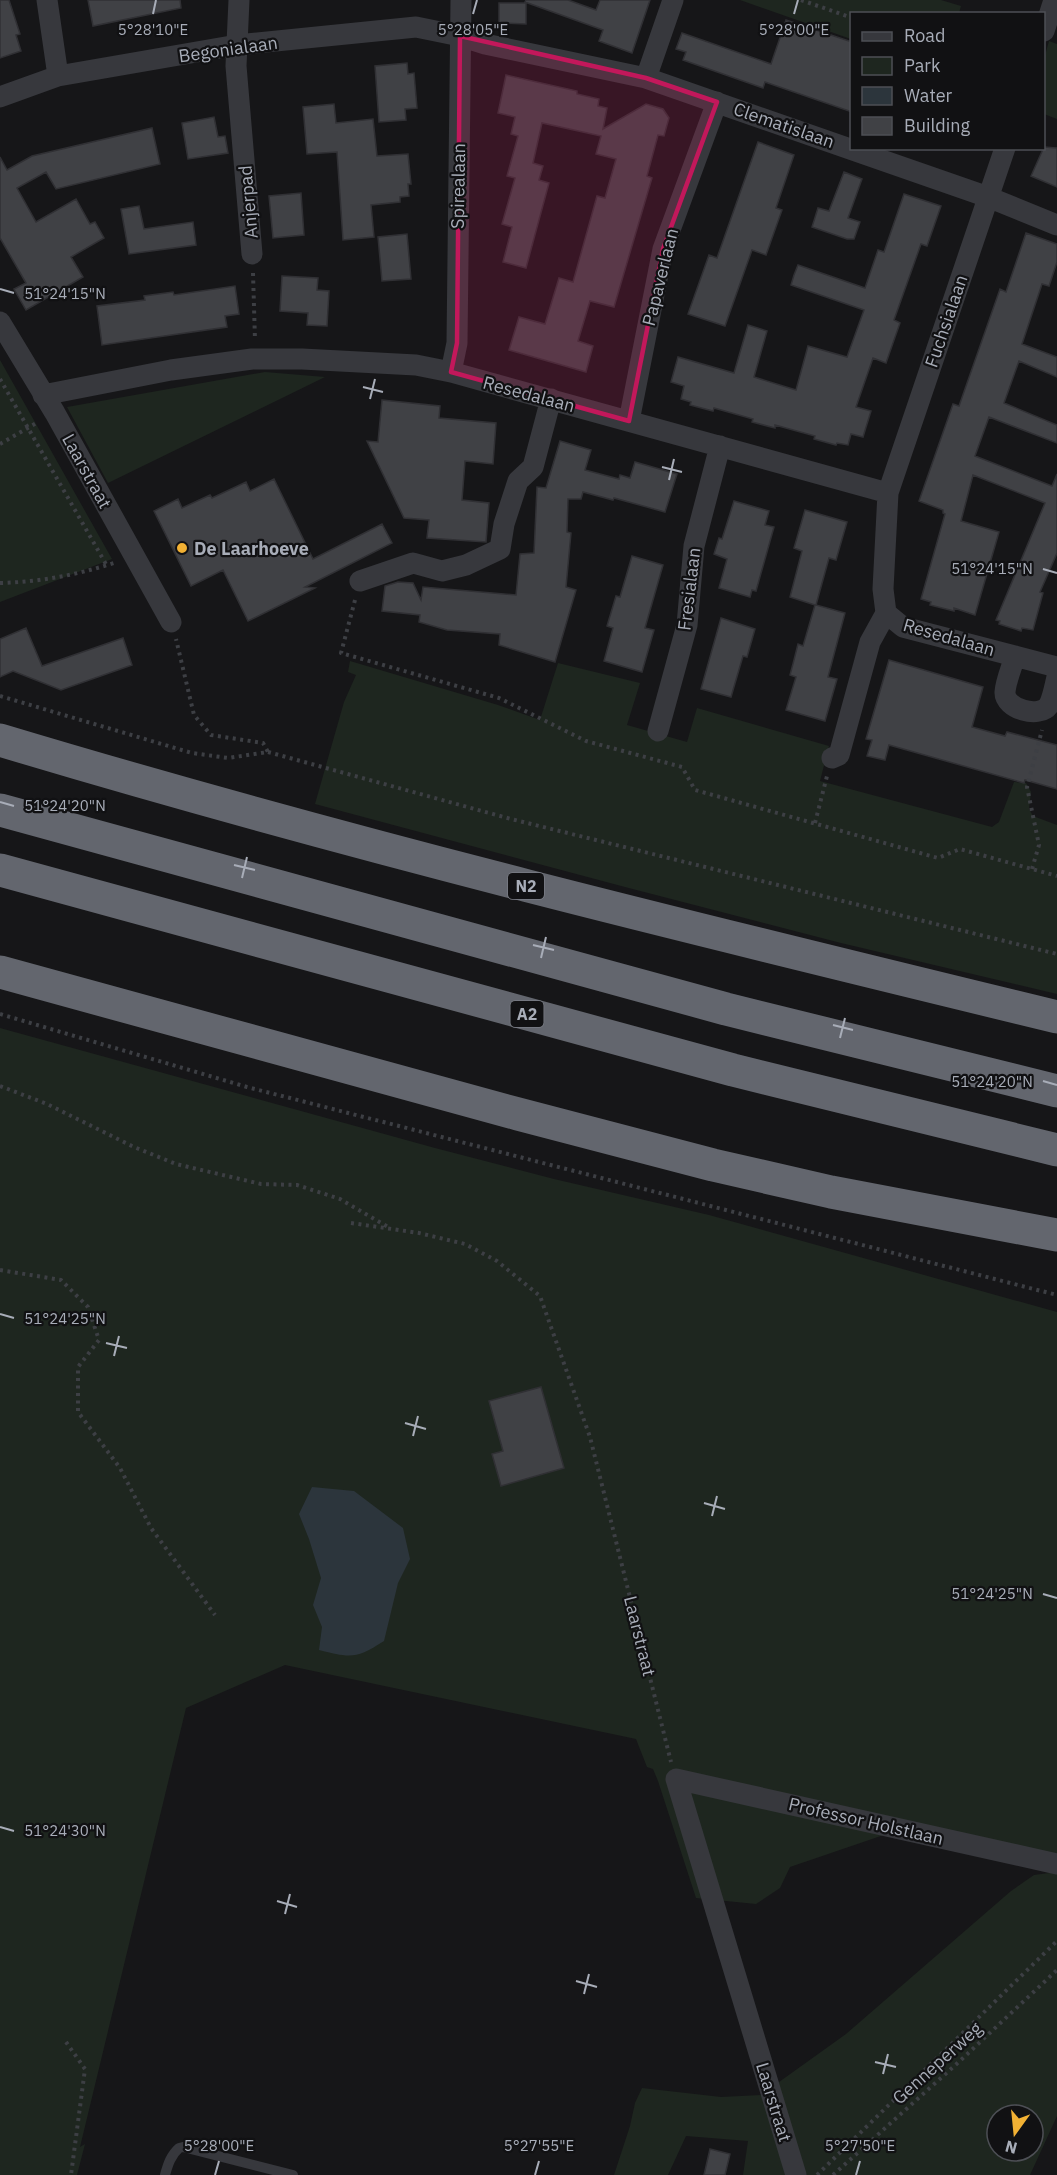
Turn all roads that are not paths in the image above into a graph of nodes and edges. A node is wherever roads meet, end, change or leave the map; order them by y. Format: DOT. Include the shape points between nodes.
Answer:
graph roads {
  1 [pos="48,0"];
  2 [pos="239,0"];
  3 [pos="461,0"];
  4 [pos="673,0"];
  5 [pos="1054,0"];
  6 [pos="1045,28"];
  7 [pos="460,36"];
  8 [pos="237,45"];
  9 [pos="58,76"];
  10 [pos="646,78"];
  11 [pos="0,97"];
  12 [pos="717,102"];
  13 [pos="850,149"];
  14 [pos="854,150"];
  15 [pos="1004,150"];
  16 [pos="988,197"];
  17 [pos="1057,225"];
  18 [pos="252,254"];
  19 [pos="0,322"];
  20 [pos="451,372"];
  21 [pos="43,395"];
  22 [pos="551,399"];
  23 [pos="629,421"];
  24 [pos="720,446"];
  25 [pos="888,493"];
  26 [pos="360,580"];
  27 [pos="886,613"];
  28 [pos="171,622"];
  29 [pos="1015,656"];
  30 [pos="1057,667"];
  31 [pos="1057,677"];
  32 [pos="658,732"];
  33 [pos="0,740"];
  34 [pos="832,758"];
  35 [pos="0,810"];
  36 [pos="0,870"];
  37 [pos="0,972"];
  38 [pos="1057,1017"];
  39 [pos="1057,1091"];
  40 [pos="1057,1150"];
  41 [pos="1057,1235"];
  42 [pos="676,1779"];
  43 [pos="1057,1864"];
  44 [pos="165,2175"];
  45 [pos="293,2175"];
  46 [pos="796,2175"];
  1 -- 9 [label="street"];
  2 -- 8 [label="street, Anjerpad"];
  3 -- 7 [label="street, Spirealaan"];
  4 -- 10 [label="street"];
  5 -- 6 [label="street"];
  7 -- 8 [label="street, Begonialaan" via="416,27"];
  7 -- 10 [label="street, Clematislaan"];
  7 -- 20 [label="street, Spirealaan" via="457,343"];
  8 -- 9 [label="street, Begonialaan"];
  8 -- 18 [label="street, Anjerpad"];
  9 -- 11 [label="street, Begonialaan"];
  10 -- 12 [label="street, Clematislaan"];
  12 -- 13 [label="street, Clematislaan"];
  12 -- 23 [label="street, Papaverlaan" via="663,249"];
  14 -- 16 [label="street, Clematislaan"];
  15 -- 16 [label="street, Fuchsialaan"];
  16 -- 17 [label="street, Clematislaan"];
  16 -- 25 [label="street, Fuchsialaan"];
  19 -- 21 [label="street, Laarstraat"];
  20 -- 21 [label="street, Resedalaan" via="416,365 256,359 171,370"];
  20 -- 22 [label="street, Resedalaan"];
  21 -- 28 [label="street, Laarstraat"];
  22 -- 23 [label="street, Resedalaan"];
  22 -- 26 [label="street" via="533,467 518,481 500,549 442,571 413,563"];
  23 -- 24 [label="street, Resedalaan"];
  24 -- 25 [label="street, Resedalaan"];
  24 -- 32 [label="street, Fresialaan" via="694,546 687,624"];
  25 -- 27 [label="street, Resedalaan" via="883,589"];
  27 -- 29 [label="street, Resedalaan" via="903,627"];
  27 -- 34 [label="street, Resedalaan" via="870,642 839,755"];
  29 -- 30 [label="street, Resedalaan"];
  29 -- 31 [label="street, Resedalaan" via="1005,692 1012,706 1042,711 1049,705"];
  33 -- 38 [label="highway, N2" via="266,818 511,883"];
  35 -- 39 [label="highway" via="714,1006"];
  36 -- 40 [label="highway, A2" via="733,1070"];
  37 -- 41 [label="highway" via="713,1165"];
  42 -- 43 [label="street, Professor Holstlaan"];
  42 -- 46 [label="street, Laarstraat"];
  44 -- 45 [label="lane" via="173,2154 183,2148"];
}
